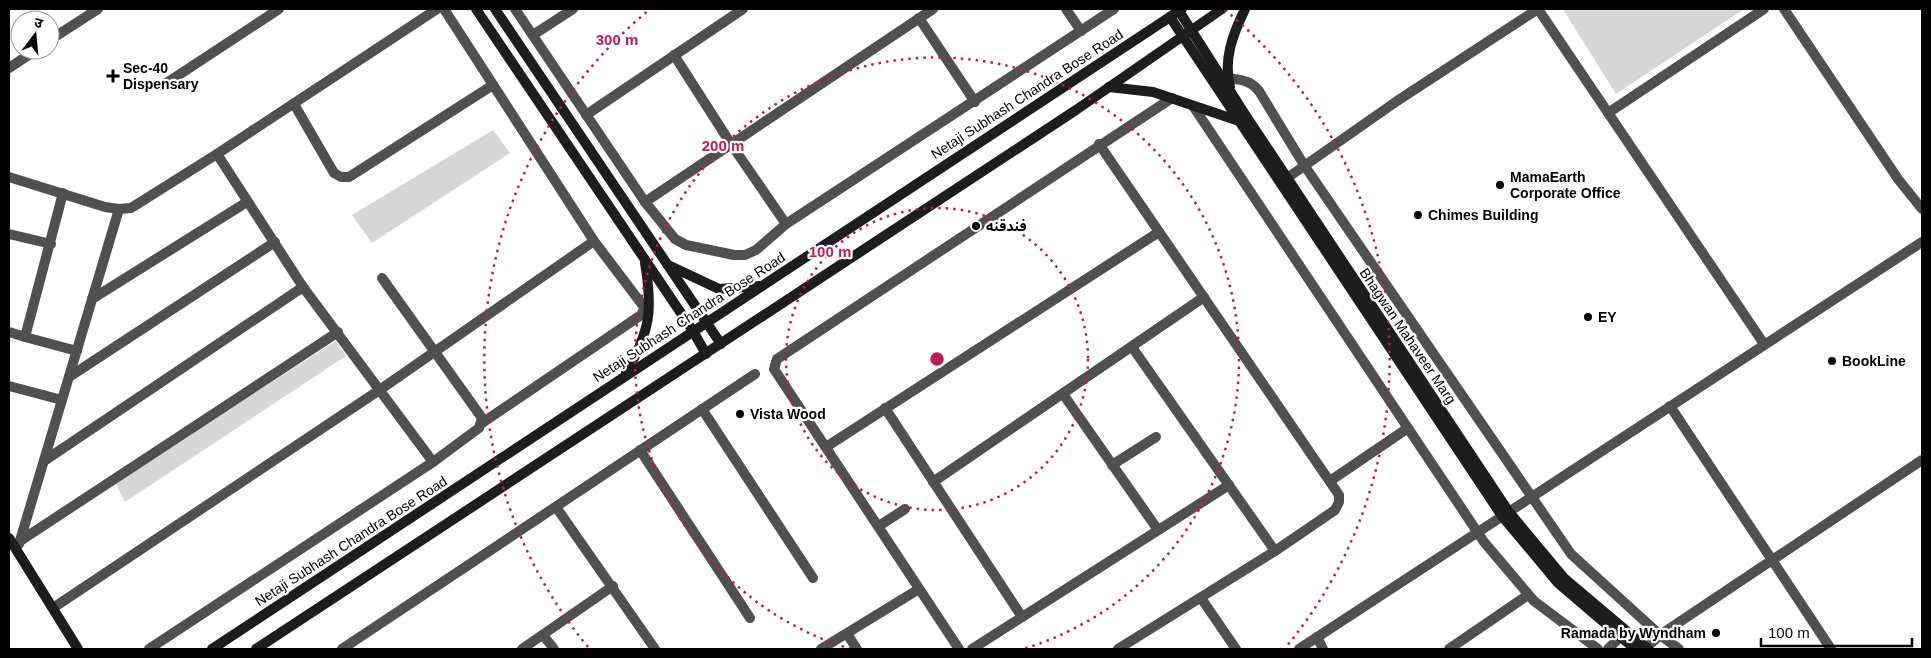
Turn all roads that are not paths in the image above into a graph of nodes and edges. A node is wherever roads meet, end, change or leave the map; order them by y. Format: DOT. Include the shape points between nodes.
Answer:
graph roads {
  1 [pos="98,9"];
  2 [pos="279,9"];
  3 [pos="437,9"];
  4 [pos="444,9"];
  5 [pos="476,9"];
  6 [pos="495,9"];
  7 [pos="515,9"];
  8 [pos="573,9"];
  9 [pos="743,9"];
  10 [pos="933,9"];
  11 [pos="1066,9"];
  12 [pos="1114,9"];
  13 [pos="1222,9"];
  14 [pos="1245,9"];
  15 [pos="1538,9"];
  16 [pos="1764,9"];
  17 [pos="1784,9"];
  18 [pos="1181,10"];
  19 [pos="1170,17"];
  20 [pos="918,18"];
  21 [pos="1081,31"];
  22 [pos="1187,32"];
  23 [pos="60,34"];
  24 [pos="533,35"];
  25 [pos="674,56"];
  26 [pos="21,60"];
  27 [pos="9,68"];
  28 [pos="1228,78"];
  29 [pos="493,85"];
  30 [pos="162,86"];
  31 [pos="1109,87"];
  32 [pos="1232,94"];
  33 [pos="1172,98"];
  34 [pos="975,102"];
  35 [pos="294,104"];
  36 [pos="1193,106"];
  37 [pos="1608,113"];
  38 [pos="586,115"];
  39 [pos="1239,121"];
  40 [pos="731,144"];
  41 [pos="1099,144"];
  42 [pos="218,154"];
  43 [pos="1304,165"];
  44 [pos="9,177"];
  45 [pos="1286,178"];
  46 [pos="63,194"];
  47 [pos="247,202"];
  48 [pos="645,202"];
  49 [pos="119,209"];
  50 [pos="1922,209"];
  51 [pos="786,224"];
  52 [pos="1159,232"];
  53 [pos="9,234"];
  54 [pos="594,241"];
  55 [pos="274,242"];
  56 [pos="1922,242"];
  57 [pos="51,244"];
  58 [pos="644,259"];
  59 [pos="667,264"];
  60 [pos="382,278"];
  61 [pos="763,286"];
  62 [pos="303,287"];
  63 [pos="1204,298"];
  64 [pos="92,299"];
  65 [pos="706,323"];
  66 [pos="693,331"];
  67 [pos="9,332"];
  68 [pos="338,332"];
  69 [pos="25,337"];
  70 [pos="721,344"];
  71 [pos="1764,344"];
  72 [pos="1132,347"];
  73 [pos="77,351"];
  74 [pos="434,351"];
  75 [pos="706,354"];
  76 [pos="755,374"];
  77 [pos="624,376"];
  78 [pos="69,377"];
  79 [pos="9,386"];
  80 [pos="381,389"];
  81 [pos="1063,394"];
  82 [pos="62,400"];
  83 [pos="1670,406"];
  84 [pos="885,408"];
  85 [pos="702,409"];
  86 [pos="482,423"];
  87 [pos="1408,428"];
  88 [pos="1156,437"];
  89 [pos="826,446"];
  90 [pos="640,450"];
  91 [pos="44,460"];
  92 [pos="1922,460"];
  93 [pos="433,462"];
  94 [pos="1112,465"];
  95 [pos="1330,481"];
  96 [pos="933,482"];
  97 [pos="1229,485"];
  98 [pos="1531,497"];
  99 [pos="556,507"];
  100 [pos="905,509"];
  101 [pos="1505,514"];
  102 [pos="878,526"];
  103 [pos="1158,530"];
  104 [pos="1478,532"];
  105 [pos="9,538"];
  106 [pos="19,546"];
  107 [pos="1275,551"];
  108 [pos="1773,560"];
  109 [pos="813,578"];
  110 [pos="613,586"];
  111 [pos="919,589"];
  112 [pos="1528,595"];
  113 [pos="1201,598"];
  114 [pos="53,608"];
  115 [pos="1022,617"];
  116 [pos="750,618"];
  117 [pos="847,634"];
  118 [pos="543,635"];
  119 [pos="1660,635"];
  120 [pos="1620,637"];
  121 [pos="1313,642"];
  122 [pos="1647,648"];
  123 [pos="78,649"];
  124 [pos="149,649"];
  125 [pos="212,649"];
  126 [pos="256,649"];
  127 [pos="342,649"];
  128 [pos="522,649"];
  129 [pos="554,649"];
  130 [pos="655,649"];
  131 [pos="821,649"];
  132 [pos="857,649"];
  133 [pos="959,649"];
  134 [pos="972,649"];
  135 [pos="1118,649"];
  136 [pos="1236,649"];
  137 [pos="1299,649"];
  138 [pos="1323,649"];
  139 [pos="1449,649"];
  140 [pos="1598,649"];
  141 [pos="1608,649"];
  142 [pos="1635,649"];
  143 [pos="1680,649"];
  144 [pos="1831,649"];
  1 -- 23 [label="street"];
  2 -- 30 [label="street"];
  3 -- 35 [label="street"];
  4 -- 29 [label="street"];
  5 -- 58 [label="main road"];
  6 -- 59 [label="main road"];
  7 -- 24 [label="street"];
  8 -- 24 [label="street"];
  9 -- 25 [label="street"];
  10 -- 20 [label="street"];
  11 -- 21 [label="street"];
  12 -- 21 [label="street"];
  13 -- 22 [label="main road"];
  14 -- 28 [label="main road" via="1228,51"];
  15 -- 37 [label="street"];
  15 -- 43 [label="street"];
  16 -- 37 [label="street"];
  17 -- 50 [label="street" via="1898,179"];
  18 -- 19 [label="main road, Netaji Subhash Chandra Bose Road"];
  18 -- 22 [label="main road, Bhagwan Mahaveer Marg"];
  19 -- 22 [label="main road, Bhagwan Mahaveer Marg"];
  19 -- 61 [label="main road, Netaji Subhash Chandra Bose Road"];
  20 -- 34 [label="street"];
  20 -- 40 [label="street"];
  21 -- 34 [label="street"];
  22 -- 31 [label="main road"];
  22 -- 32 [label="main road, Bhagwan Mahaveer Marg"];
  22 -- 39 [label="main road, Bhagwan Mahaveer Marg"];
  24 -- 38 [label="street"];
  25 -- 38 [label="street"];
  25 -- 40 [label="street"];
  26 -- 27 [label="street"];
  28 -- 32 [label="main road"];
  28 -- 43 [label="street" via="1253,84"];
  29 -- 35 [label="street" via="349,177 341,177 334,172"];
  29 -- 54 [label="street"];
  31 -- 33 [label="main road" via="1139,89"];
  31 -- 70 [label="main road"];
  32 -- 45 [label="main road, Bhagwan Mahaveer Marg"];
  33 -- 36 [label="main road"];
  33 -- 41 [label="street"];
  34 -- 51 [label="street"];
  35 -- 42 [label="street"];
  36 -- 39 [label="main road"];
  36 -- 87 [label="street"];
  37 -- 71 [label="street"];
  38 -- 48 [label="street"];
  39 -- 101 [label="main road, Bhagwan Mahaveer Marg"];
  40 -- 48 [label="street"];
  40 -- 51 [label="street"];
  41 -- 52 [label="street"];
  41 -- 89 [label="street" via="777,359 774,369"];
  42 -- 47 [label="street"];
  42 -- 49 [label="street" via="145,201 131,208"];
  43 -- 45 [label="street"];
  43 -- 98 [label="street"];
  44 -- 46 [label="street"];
  45 -- 101 [label="main road, Bhagwan Mahaveer Marg"];
  46 -- 49 [label="street"];
  46 -- 57 [label="street"];
  47 -- 55 [label="street"];
  47 -- 64 [label="street"];
  48 -- 51 [label="street" via="675,239 686,245 734,254 745,255 756,250"];
  49 -- 64 [label="street"];
  52 -- 63 [label="street"];
  52 -- 84 [label="street"];
  53 -- 57 [label="street"];
  54 -- 74 [label="street"];
  54 -- 86 [label="street" via="646,311"];
  55 -- 62 [label="street"];
  55 -- 78 [label="street"];
  56 -- 71 [label="street"];
  57 -- 69 [label="street"];
  58 -- 66 [label="main road"];
  58 -- 77 [label="main road" via="650,315 637,354"];
  59 -- 61 [label="main road" via="719,289"];
  59 -- 65 [label="main road"];
  60 -- 74 [label="street"];
  61 -- 65 [label="main road, Netaji Subhash Chandra Bose Road"];
  62 -- 68 [label="street"];
  62 -- 91 [label="street"];
  63 -- 72 [label="street"];
  63 -- 95 [label="street"];
  64 -- 73 [label="street"];
  65 -- 66 [label="main road, Netaji Subhash Chandra Bose Road"];
  65 -- 70 [label="main road"];
  66 -- 75 [label="main road"];
  66 -- 77 [label="main road, Netaji Subhash Chandra Bose Road"];
  67 -- 69 [label="street"];
  68 -- 80 [label="street"];
  68 -- 106 [label="street"];
  69 -- 73 [label="street"];
  70 -- 75 [label="main road"];
  71 -- 83 [label="street"];
  72 -- 81 [label="street"];
  72 -- 97 [label="street"];
  73 -- 78 [label="street"];
  74 -- 80 [label="street"];
  74 -- 86 [label="street" via="482,418"];
  75 -- 126 [label="main road"];
  76 -- 85 [label="street"];
  77 -- 125 [label="main road, Netaji Subhash Chandra Bose Road"];
  78 -- 82 [label="street"];
  79 -- 82 [label="street"];
  80 -- 93 [label="street"];
  80 -- 114 [label="street"];
  81 -- 94 [label="street"];
  81 -- 96 [label="street"];
  82 -- 91 [label="street"];
  83 -- 98 [label="street"];
  83 -- 108 [label="street"];
  84 -- 89 [label="street"];
  84 -- 96 [label="street"];
  85 -- 90 [label="street"];
  85 -- 109 [label="street"];
  86 -- 93 [label="street"];
  87 -- 95 [label="street"];
  87 -- 104 [label="street"];
  88 -- 94 [label="street"];
  89 -- 102 [label="street"];
  90 -- 99 [label="street"];
  90 -- 116 [label="street"];
  91 -- 106 [label="street"];
  92 -- 108 [label="street"];
  93 -- 124 [label="street"];
  94 -- 103 [label="street"];
  95 -- 107 [label="street" via="1339,496 1336,510"];
  96 -- 115 [label="street"];
  97 -- 103 [label="street"];
  97 -- 107 [label="street"];
  98 -- 101 [label="street"];
  98 -- 119 [label="street" via="1571,554"];
  99 -- 110 [label="street"];
  99 -- 127 [label="street"];
  100 -- 102 [label="street"];
  101 -- 104 [label="street"];
  101 -- 120 [label="main road, Bhagwan Mahaveer Marg" via="1558,583"];
  101 -- 122 [label="main road, Bhagwan Mahaveer Marg" via="1564,578"];
  102 -- 111 [label="street"];
  103 -- 115 [label="street"];
  104 -- 112 [label="street"];
  104 -- 121 [label="street"];
  105 -- 106 [label="main road"];
  106 -- 114 [label="main road"];
  107 -- 113 [label="street"];
  108 -- 119 [label="street"];
  108 -- 144 [label="street"];
  110 -- 118 [label="street"];
  110 -- 130 [label="street"];
  111 -- 117 [label="street"];
  111 -- 133 [label="street"];
  112 -- 139 [label="street"];
  112 -- 140 [label="street"];
  113 -- 135 [label="street"];
  113 -- 136 [label="street"];
  114 -- 123 [label="main road"];
  115 -- 134 [label="street"];
  117 -- 131 [label="street"];
  117 -- 132 [label="street"];
  118 -- 128 [label="street"];
  118 -- 129 [label="street"];
  119 -- 122 [label="street"];
  119 -- 143 [label="street"];
  120 -- 141 [label="street"];
  120 -- 142 [label="main road, Bhagwan Mahaveer Marg"];
  121 -- 137 [label="street"];
  121 -- 138 [label="street"];
}
